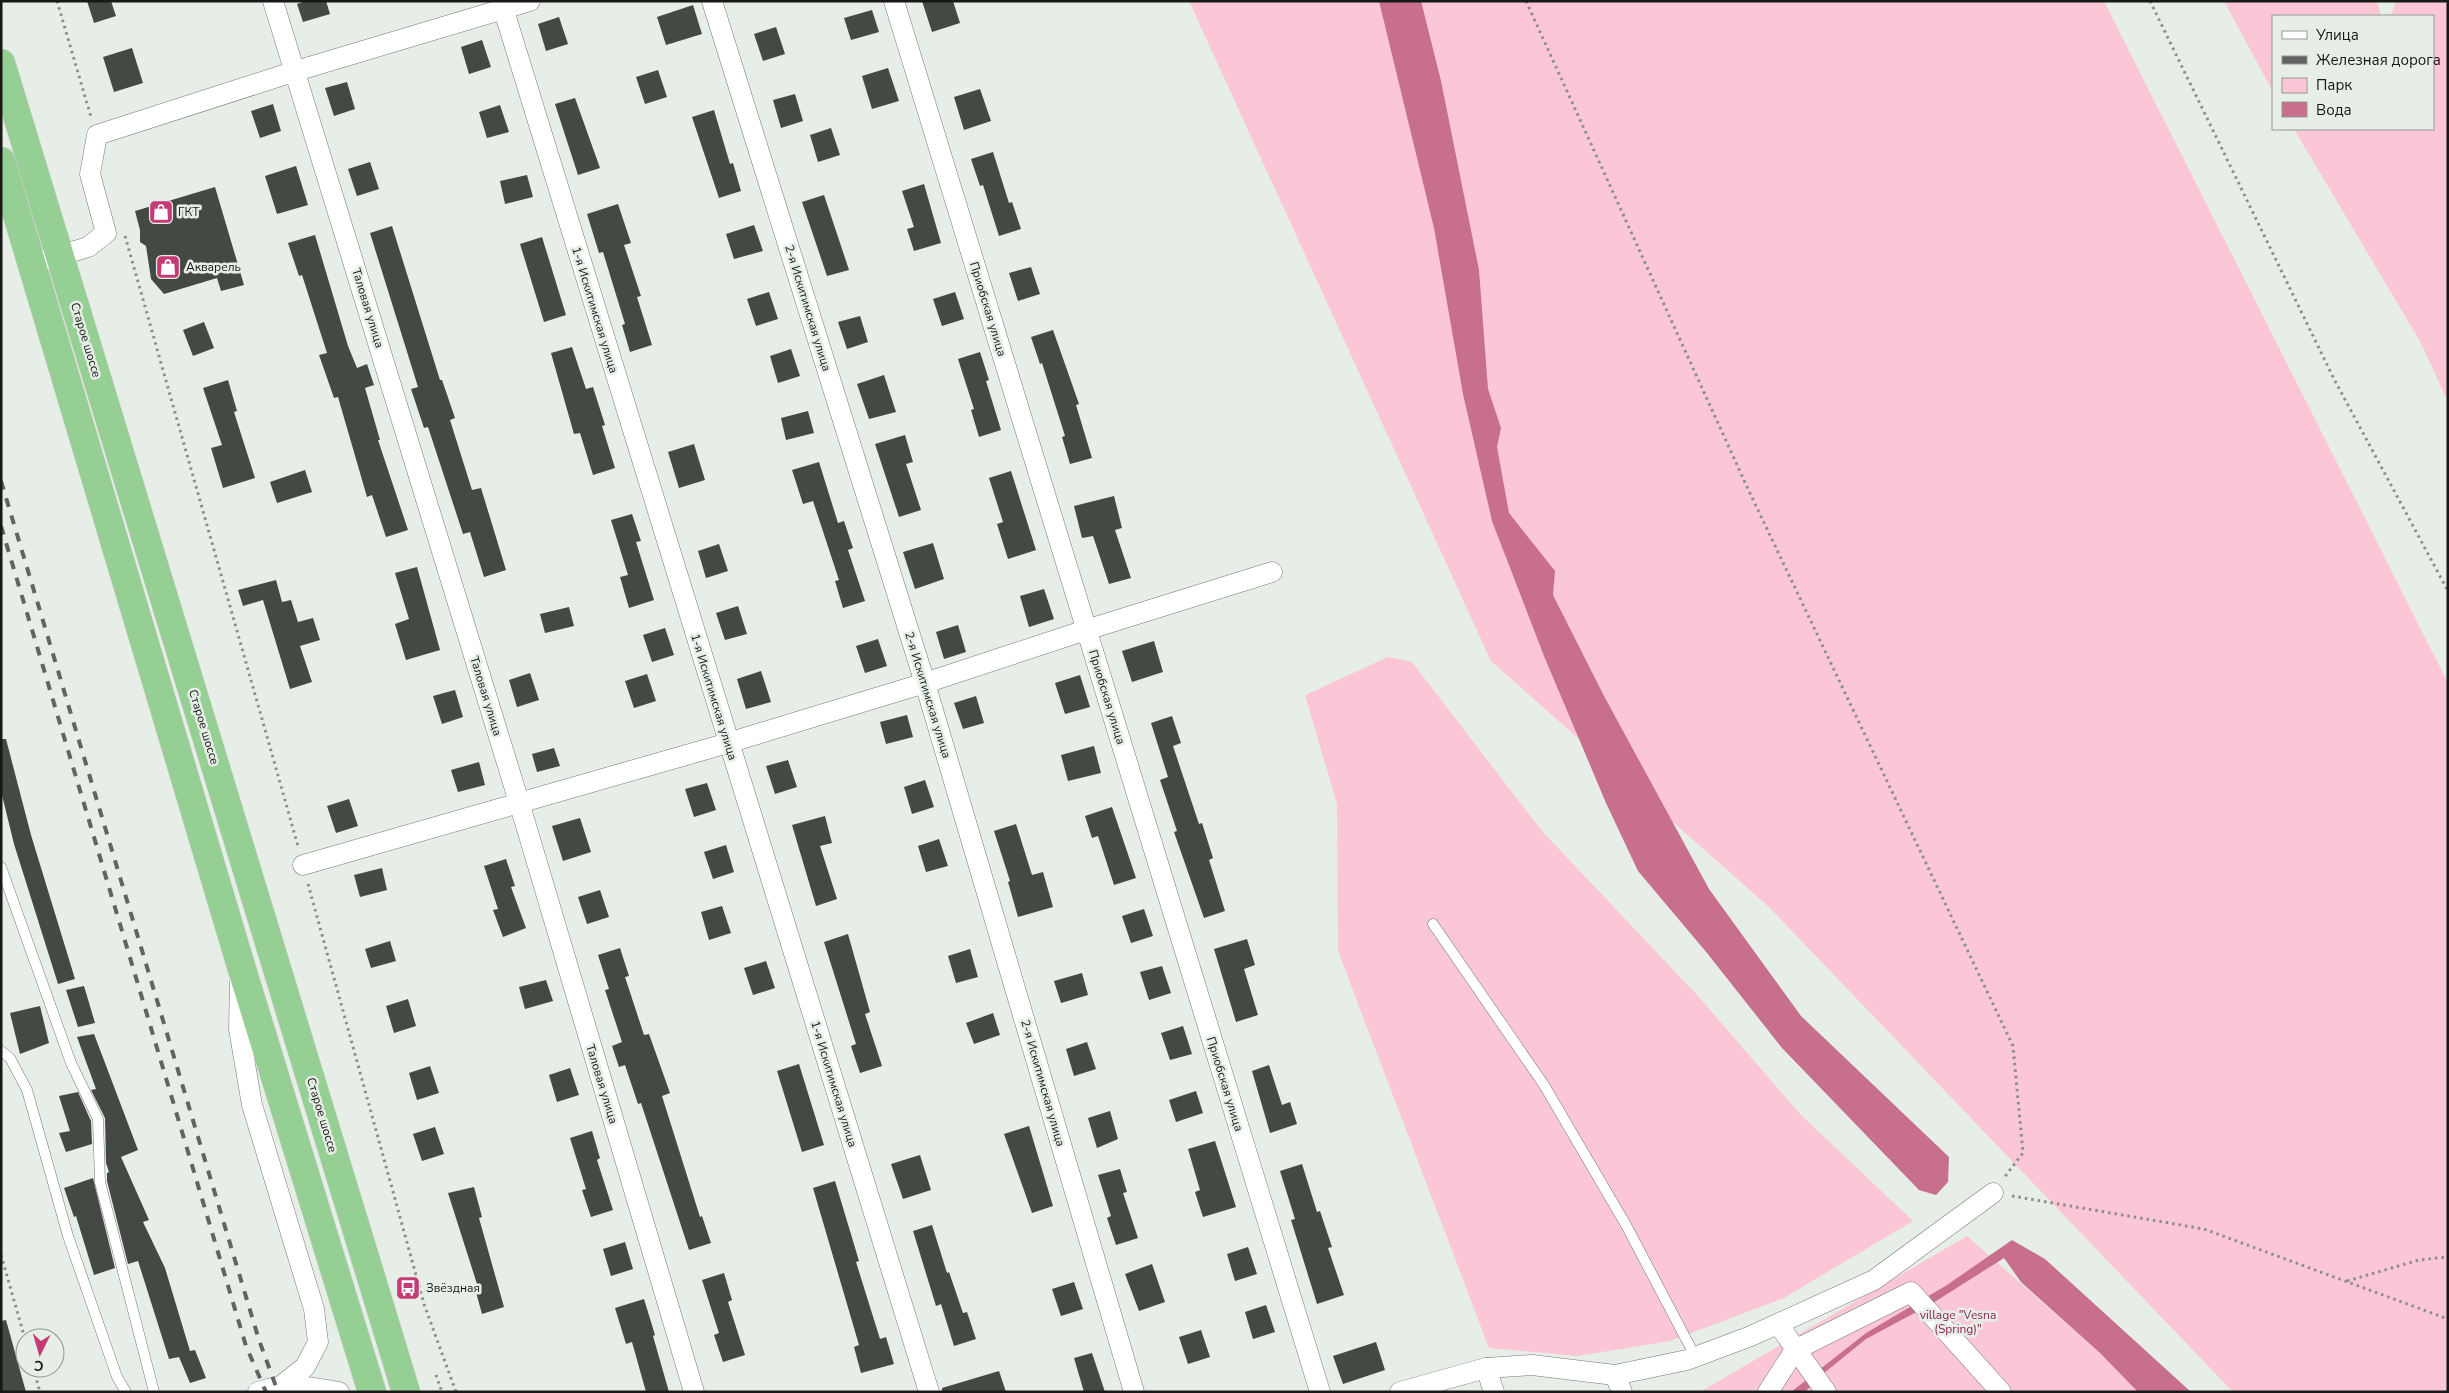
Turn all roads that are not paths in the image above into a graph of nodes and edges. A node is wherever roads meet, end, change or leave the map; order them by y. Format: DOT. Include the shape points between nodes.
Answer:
graph roads {
  1 [pos="273,1"];
  2 [pos="530,1"];
  3 [pos="712,1"];
  4 [pos="894,1"];
  5 [pos="502,5"];
  6 [pos="1,63"];
  7 [pos="296,71"];
  8 [pos="1,161"];
  9 [pos="60,257"];
  10 [pos="32,264"];
  11 [pos="1272,572"];
  12 [pos="1086,630"];
  13 [pos="926,683"];
  14 [pos="728,743"];
  15 [pos="519,802"];
  16 [pos="303,865"];
  17 [pos="1,867"];
  18 [pos="1433,924"];
  19 [pos="241,966"];
  20 [pos="1,1051"];
  21 [pos="1993,1193"];
  22 [pos="1778,1324"];
  23 [pos="1796,1350"];
  24 [pos="1695,1356"];
  25 [pos="1486,1368"];
  26 [pos="1819,1381"];
  27 [pos="1618,1383"];
  28 [pos="282,1385"];
  29 [pos="126,1392"];
  30 [pos="154,1392"];
  31 [pos="258,1392"];
  32 [pos="339,1392"];
  33 [pos="372,1392"];
  34 [pos="406,1392"];
  35 [pos="694,1392"];
  36 [pos="929,1392"];
  37 [pos="1134,1392"];
  38 [pos="1320,1392"];
  39 [pos="1400,1392"];
  40 [pos="1494,1392"];
  41 [pos="1768,1392"];
  42 [pos="2001,1392"];
  1 -- 7 [label="street, Таловая улица"];
  2 -- 5 [label="street"];
  3 -- 13 [label="street, 2-я Искитимская улица"];
  4 -- 12 [label="street, Приобская улица"];
  5 -- 7 [label="street"];
  5 -- 14 [label="street, 1-я Искитимская улица"];
  6 -- 9 [label="highway, Старое шоссе"];
  7 -- 9 [label="street" via="97,135 90,174 106,233 88,247"];
  7 -- 15 [label="street, Таловая улица"];
  8 -- 10 [label="highway"];
  9 -- 10 [label="street"];
  9 -- 34 [label="highway, Старое шоссе"];
  10 -- 19 [label="highway"];
  11 -- 12 [label="street"];
  12 -- 13 [label="street"];
  12 -- 38 [label="street, Приобская улица"];
  13 -- 14 [label="street"];
  13 -- 37 [label="street, 2-я Искитимская улица"];
  14 -- 15 [label="street"];
  14 -- 36 [label="street, 1-я Искитимская улица"];
  15 -- 16 [label="street"];
  15 -- 35 [label="street, Таловая улица"];
  17 -- 30 [label="lane" via="71,1063 98,1119 100,1182"];
  18 -- 24 [label="lane" via="1544,1085 1626,1225"];
  19 -- 28 [label="street" via="239,1029 252,1105 314,1309 318,1342 305,1366"];
  19 -- 33 [label="highway"];
  20 -- 29 [label="lane" via="10,1058 27,1090 68,1236 117,1377"];
  21 -- 22 [label="street" via="1874,1280"];
  22 -- 23 [label="street"];
  22 -- 24 [label="street"];
  23 -- 26 [label="street"];
  23 -- 41 [label="street"];
  23 -- 42 [label="street" via="1911,1292"];
  24 -- 27 [label="street"];
  25 -- 27 [label="street" via="1532,1365"];
  25 -- 39 [label="street"];
  25 -- 40 [label="street"];
  28 -- 31 [label="street"];
  28 -- 32 [label="street"];
}
